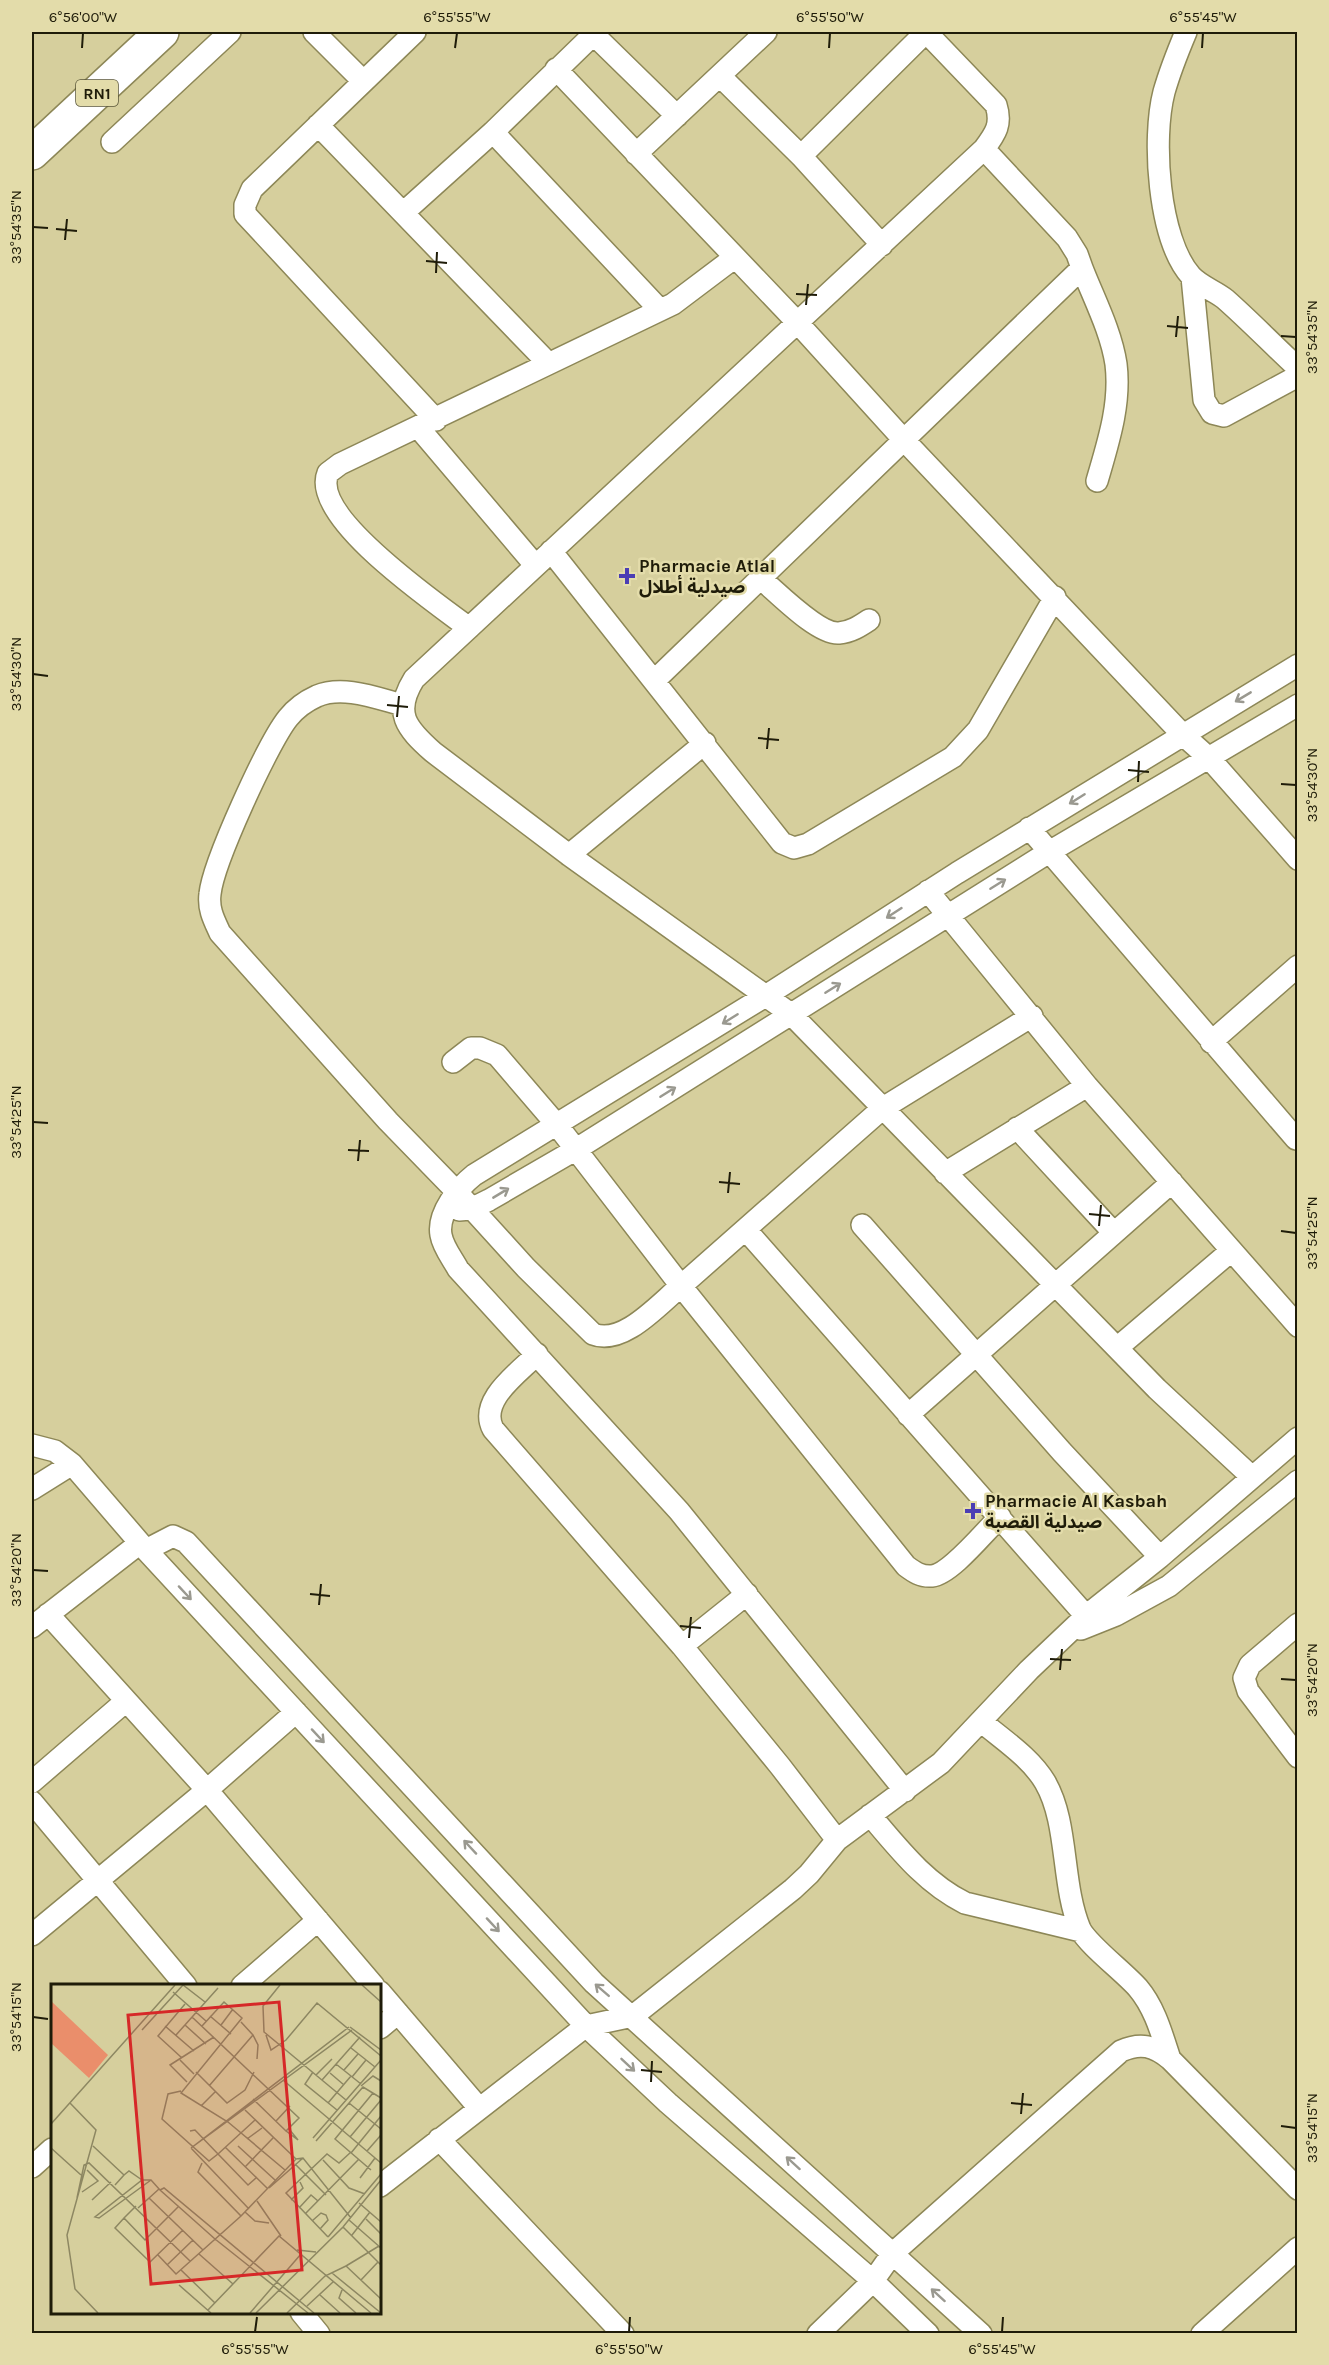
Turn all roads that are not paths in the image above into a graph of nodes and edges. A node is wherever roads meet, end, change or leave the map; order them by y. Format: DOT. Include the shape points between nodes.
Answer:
graph roads {
  1 [pos="162,32"];
  2 [pos="230,32"];
  3 [pos="314,32"];
  4 [pos="415,32"];
  5 [pos="593,32"];
  6 [pos="766,32"];
  7 [pos="926,32"];
  8 [pos="1186,32"];
  9 [pos="556,69"];
  10 [pos="720,76"];
  11 [pos="363,81"];
  12 [pos="677,116"];
  13 [pos="318,125"];
  14 [pos="493,132"];
  15 [pos="112,142"];
  16 [pos="984,149"];
  17 [pos="32,153"];
  18 [pos="636,154"];
  19 [pos="801,156"];
  20 [pos="403,213"];
  21 [pos="882,245"];
  22 [pos="734,258"];
  23 [pos="1082,268"];
  24 [pos="1192,277"];
  25 [pos="660,310"];
  26 [pos="796,321"];
  27 [pos="548,363"];
  28 [pos="1298,368"];
  29 [pos="1298,376"];
  30 [pos="427,424"];
  31 [pos="903,439"];
  32 [pos="1096,481"];
  33 [pos="543,558"];
  34 [pos="760,578"];
  35 [pos="1055,597"];
  36 [pos="869,620"];
  37 [pos="469,628"];
  38 [pos="1296,668"];
  39 [pos="654,681"];
  40 [pos="403,705"];
  41 [pos="1298,705"];
  42 [pos="1182,734"];
  43 [pos="705,743"];
  44 [pos="1210,759"];
  45 [pos="1029,828"];
  46 [pos="1049,852"];
  47 [pos="569,855"];
  48 [pos="1298,860"];
  49 [pos="928,891"];
  50 [pos="947,916"];
  51 [pos="1298,966"];
  52 [pos="767,995"];
  53 [pos="791,1014"];
  54 [pos="1032,1016"];
  55 [pos="1211,1042"];
  56 [pos="453,1062"];
  57 [pos="1087,1086"];
  58 [pos="884,1108"];
  59 [pos="557,1125"];
  60 [pos="1017,1128"];
  61 [pos="1297,1139"];
  62 [pos="575,1150"];
  63 [pos="945,1173"];
  64 [pos="1172,1182"];
  65 [pos="456,1191"];
  66 [pos="471,1209"];
  67 [pos="447,1212"];
  68 [pos="862,1225"];
  69 [pos="746,1230"];
  70 [pos="1113,1232"];
  71 [pos="1231,1251"];
  72 [pos="681,1286"];
  73 [pos="1057,1286"];
  74 [pos="1298,1326"];
  75 [pos="1117,1348"];
  76 [pos="537,1354"];
  77 [pos="977,1357"];
  78 [pos="908,1415"];
  79 [pos="1298,1438"];
  80 [pos="32,1445"];
  81 [pos="72,1464"];
  82 [pos="1252,1477"];
  83 [pos="1298,1481"];
  84 [pos="32,1489"];
  85 [pos="999,1517"];
  86 [pos="143,1546"];
  87 [pos="1160,1557"];
  88 [pos="747,1594"];
  89 [pos="1086,1617"];
  90 [pos="40,1620"];
  91 [pos="1298,1624"];
  92 [pos="267,1629"];
  93 [pos="1069,1634"];
  94 [pos="682,1646"];
  95 [pos="240,1652"];
  96 [pos="126,1701"];
  97 [pos="296,1712"];
  98 [pos="982,1722"];
  99 [pos="1293,1743"];
  100 [pos="32,1782"];
  101 [pos="207,1790"];
  102 [pos="905,1791"];
  103 [pos="32,1802"];
  104 [pos="870,1815"];
  105 [pos="837,1840"];
  106 [pos="100,1880"];
  107 [pos="318,1920"];
  108 [pos="1081,1931"];
  109 [pos="32,1935"];
  110 [pos="184,1984"];
  111 [pos="244,1984"];
  112 [pos="372,1984"];
  113 [pos="381,1993"];
  114 [pos="398,2013"];
  115 [pos="633,2016"];
  116 [pos="585,2025"];
  117 [pos="381,2027"];
  118 [pos="1170,2059"];
  119 [pos="479,2108"];
  120 [pos="439,2139"];
  121 [pos="51,2150"];
  122 [pos="32,2167"];
  123 [pos="1294,2182"];
  124 [pos="381,2185"];
  125 [pos="1298,2248"];
  126 [pos="892,2254"];
  127 [pos="873,2281"];
  128 [pos="302,2314"];
  129 [pos="319,2334"];
  130 [pos="623,2334"];
  131 [pos="818,2334"];
  132 [pos="928,2334"];
  133 [pos="981,2334"];
  134 [pos="1202,2334"];
  1 -- 17 [label="main road, RN1"];
  2 -- 15 [label="street"];
  3 -- 11 [label="street"];
  4 -- 11 [label="street"];
  5 -- 9 [label="street"];
  5 -- 12 [label="street"];
  6 -- 10 [label="street"];
  7 -- 16 [label="street" via="996,105 997,131"];
  7 -- 19 [label="street"];
  8 -- 24 [label="street" via="1164,93 1159,171 1169,229"];
  9 -- 14 [label="street"];
  9 -- 18 [label="street"];
  10 -- 12 [label="street"];
  10 -- 19 [label="street"];
  11 -- 13 [label="street"];
  12 -- 18 [label="street"];
  13 -- 20 [label="street"];
  13 -- 30 [label="street" via="252,189 245,214"];
  14 -- 20 [label="street"];
  14 -- 25 [label="street"];
  16 -- 21 [label="street"];
  16 -- 23 [label="street" via="1067,238"];
  18 -- 22 [label="street"];
  19 -- 21 [label="street"];
  20 -- 27 [label="street"];
  21 -- 26 [label="street"];
  22 -- 25 [label="street" via="686,296"];
  22 -- 26 [label="street"];
  23 -- 31 [label="street"];
  23 -- 32 [label="street" via="1116,364 1117,395 1112,425"];
  24 -- 28 [label="street" via="1224,298"];
  24 -- 29 [label="street" via="1204,400 1212,413 1224,416"];
  25 -- 27 [label="street"];
  26 -- 31 [label="street"];
  26 -- 33 [label="street"];
  27 -- 30 [label="street"];
  30 -- 33 [label="street"];
  30 -- 37 [label="street" via="332,469 327,484 337,509 361,542 380,561"];
  31 -- 34 [label="street"];
  31 -- 35 [label="street"];
  33 -- 37 [label="street"];
  33 -- 39 [label="street"];
  34 -- 36 [label="street" via="824,631 847,632"];
  34 -- 39 [label="street"];
  35 -- 42 [label="street"];
  35 -- 43 [label="street" via="965,746 940,766 808,844 794,848 782,843"];
  37 -- 40 [label="street" via="414,679"];
  38 -- 42 [label="street, one-way"];
  39 -- 43 [label="street"];
  40 -- 47 [label="street" via="405,721 415,736"];
  40 -- 65 [label="street" via="354,693 328,692 301,705 288,718 272,742 221,856 210,893 211,913 220,933"];
  41 -- 44 [label="street"];
  42 -- 44 [label="street"];
  42 -- 45 [label="street, one-way"];
  43 -- 47 [label="street"];
  44 -- 46 [label="street"];
  44 -- 48 [label="street"];
  45 -- 46 [label="street"];
  45 -- 49 [label="street"];
  50 -- 46 [label="street, one-way"];
  46 -- 55 [label="street"];
  47 -- 52 [label="street"];
  49 -- 50 [label="street"];
  49 -- 52 [label="street, one-way"];
  53 -- 50 [label="street, one-way"];
  50 -- 54 [label="street"];
  51 -- 55 [label="street"];
  52 -- 53 [label="street"];
  52 -- 59 [label="street, one-way"];
  53 -- 58 [label="street"];
  62 -- 53 [label="street, one-way"];
  54 -- 57 [label="street"];
  54 -- 58 [label="street"];
  55 -- 61 [label="street"];
  56 -- 59 [label="street" via="471,1048 496,1055"];
  57 -- 60 [label="street"];
  57 -- 64 [label="street"];
  58 -- 63 [label="street"];
  58 -- 69 [label="street"];
  59 -- 62 [label="street"];
  59 -- 65 [label="street" via="474,1175"];
  60 -- 63 [label="street"];
  60 -- 70 [label="street"];
  66 -- 62 [label="street, one-way"];
  62 -- 72 [label="street"];
  63 -- 73 [label="street"];
  64 -- 70 [label="street"];
  64 -- 71 [label="street"];
  65 -- 66 [label="street"];
  65 -- 67 [label="street"];
  66 -- 67 [label="street"];
  66 -- 72 [label="street" via="584,1327 602,1338 627,1331"];
  67 -- 76 [label="street" via="441,1236 453,1260"];
  68 -- 77 [label="street"];
  69 -- 72 [label="street"];
  69 -- 78 [label="street"];
  70 -- 73 [label="street"];
  71 -- 74 [label="street"];
  71 -- 75 [label="street"];
  72 -- 85 [label="street" via="916,1574 932,1576 948,1568"];
  73 -- 75 [label="street"];
  73 -- 77 [label="street"];
  75 -- 82 [label="street"];
  76 -- 88 [label="street" via="679,1511"];
  76 -- 94 [label="street" via="492,1401 489,1421"];
  77 -- 78 [label="street"];
  77 -- 87 [label="street"];
  78 -- 85 [label="street"];
  79 -- 82 [label="street"];
  80 -- 81 [label="street" via="55,1451"];
  81 -- 84 [label="street"];
  81 -- 86 [label="street"];
  82 -- 87 [label="street"];
  83 -- 93 [label="street" via="1169,1586 1116,1615"];
  85 -- 89 [label="street"];
  86 -- 90 [label="street"];
  86 -- 92 [label="street" via="180,1537"];
  86 -- 95 [label="street, one-way"];
  87 -- 89 [label="street"];
  88 -- 94 [label="street"];
  88 -- 102 [label="street"];
  89 -- 93 [label="street"];
  90 -- 96 [label="street"];
  91 -- 99 [label="street" via="1250,1665 1244,1678 1248,1691"];
  92 -- 95 [label="street"];
  115 -- 92 [label="street, one-way" via="594,1983"];
  93 -- 98 [label="street" via="1029,1670"];
  94 -- 105 [label="street"];
  95 -- 97 [label="street"];
  96 -- 100 [label="street"];
  96 -- 101 [label="street"];
  97 -- 101 [label="street"];
  97 -- 116 [label="street, one-way"];
  98 -- 102 [label="street" via="941,1763"];
  98 -- 108 [label="street" via="1021,1755 1046,1783"];
  101 -- 106 [label="street"];
  101 -- 107 [label="street"];
  102 -- 104 [label="street"];
  103 -- 106 [label="street"];
  104 -- 105 [label="street"];
  104 -- 108 [label="street" via="906,1858 949,1895 965,1903"];
  105 -- 115 [label="street" via="793,1889"];
  106 -- 109 [label="street"];
  106 -- 110 [label="street"];
  107 -- 111 [label="street"];
  107 -- 112 [label="street"];
  108 -- 118 [label="street" via="1143,1996 1155,2016"];
  113 -- 114 [label="street"];
  114 -- 117 [label="street"];
  114 -- 119 [label="street"];
  115 -- 116 [label="street"];
  126 -- 115 [label="street, one-way"];
  116 -- 119 [label="street"];
  116 -- 127 [label="street, one-way" via="668,2103"];
  118 -- 123 [label="street"];
  118 -- 126 [label="street" via="1148,2045 1121,2051"];
  119 -- 120 [label="street"];
  120 -- 124 [label="street"];
  120 -- 130 [label="street"];
  121 -- 122 [label="street"];
  125 -- 134 [label="street"];
  126 -- 127 [label="street"];
  133 -- 126 [label="street, one-way"];
  127 -- 131 [label="street"];
  127 -- 132 [label="street"];
  128 -- 129 [label="street"];
}
